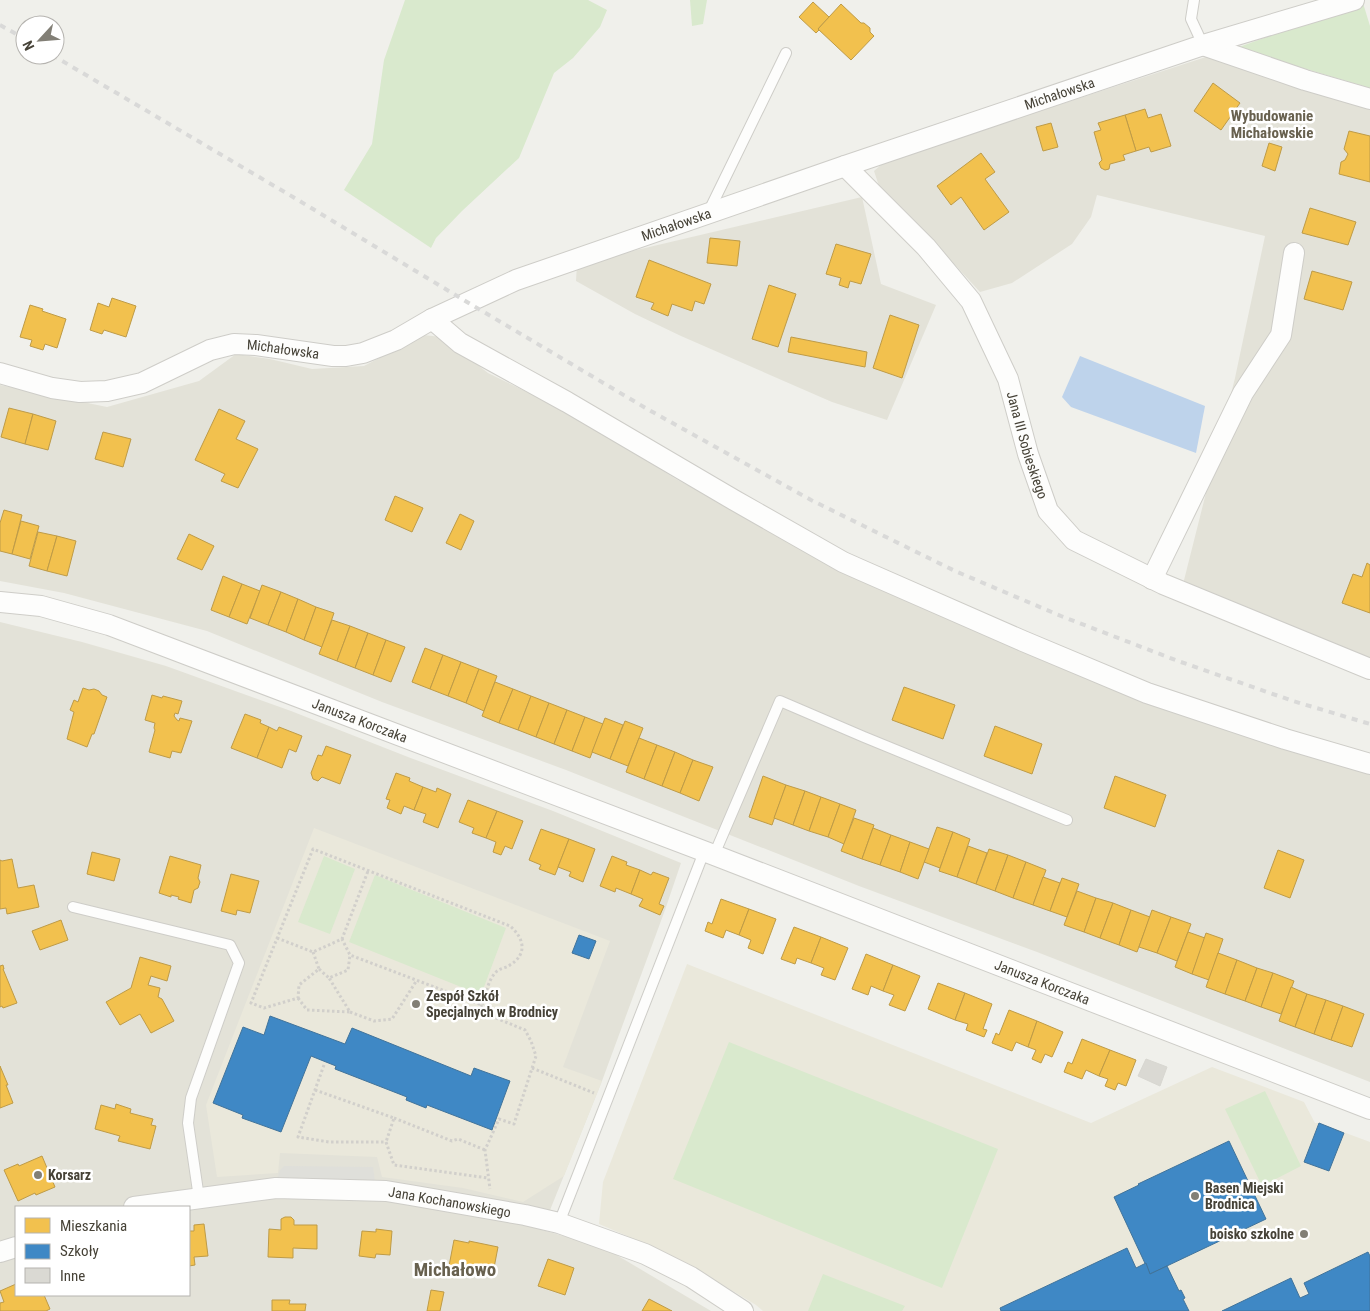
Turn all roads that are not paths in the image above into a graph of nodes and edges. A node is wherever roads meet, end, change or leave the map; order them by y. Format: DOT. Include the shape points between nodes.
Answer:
graph roads {
  1 [pos="1194,0"];
  2 [pos="1354,0"];
  3 [pos="1203,45"];
  4 [pos="786,53"];
  5 [pos="1370,99"];
  6 [pos="844,166"];
  7 [pos="707,214"];
  8 [pos="1294,253"];
  9 [pos="432,319"];
  10 [pos="0,373"];
  11 [pos="1152,578"];
  12 [pos="0,602"];
  13 [pos="1370,669"];
  14 [pos="1370,764"];
  15 [pos="1067,820"];
  16 [pos="709,853"];
  17 [pos="73,907"];
  18 [pos="1370,1109"];
  19 [pos="199,1198"];
  20 [pos="141,1206"];
  21 [pos="559,1223"];
  22 [pos="15,1246"];
  23 [pos="0,1252"];
  24 [pos="743,1311"];
  1 -- 3 [label="lane" via="1191,19"];
  2 -- 3 [label="street, Michałowska"];
  3 -- 5 [label="street"];
  3 -- 6 [label="street, Michałowska"];
  4 -- 7 [label="lane"];
  6 -- 7 [label="street, Michałowska"];
  6 -- 11 [label="street, Jana III Sobieskiego" via="926,246 970,301 1008,379 1028,454 1048,511 1074,540"];
  7 -- 9 [label="street, Michałowska" via="516,280"];
  8 -- 11 [label="street" via="1281,335 1243,393"];
  9 -- 10 [label="street, Michałowska" via="396,340 346,356 234,344 210,350 142,382 107,391 52,388"];
  9 -- 14 [label="street" via="460,343 844,562 1147,693"];
  11 -- 13 [label="street, Jana III Sobieskiego"];
  12 -- 16 [label="street, Janusza Korczaka" via="40,606 109,625"];
  15 -- 16 [label="lane" via="780,701"];
  16 -- 18 [label="street, Janusza Korczaka"];
  16 -- 21 [label="lane"];
  17 -- 19 [label="lane" via="230,945 239,963 191,1098 188,1123"];
  19 -- 20 [label="street, Jana Kochanowskiego"];
  19 -- 21 [label="street, Jana Kochanowskiego" via="276,1188 386,1191"];
  21 -- 24 [label="street, Jana Kochanowskiego" via="645,1254 691,1277"];
  22 -- 23 [label="street"];
}
